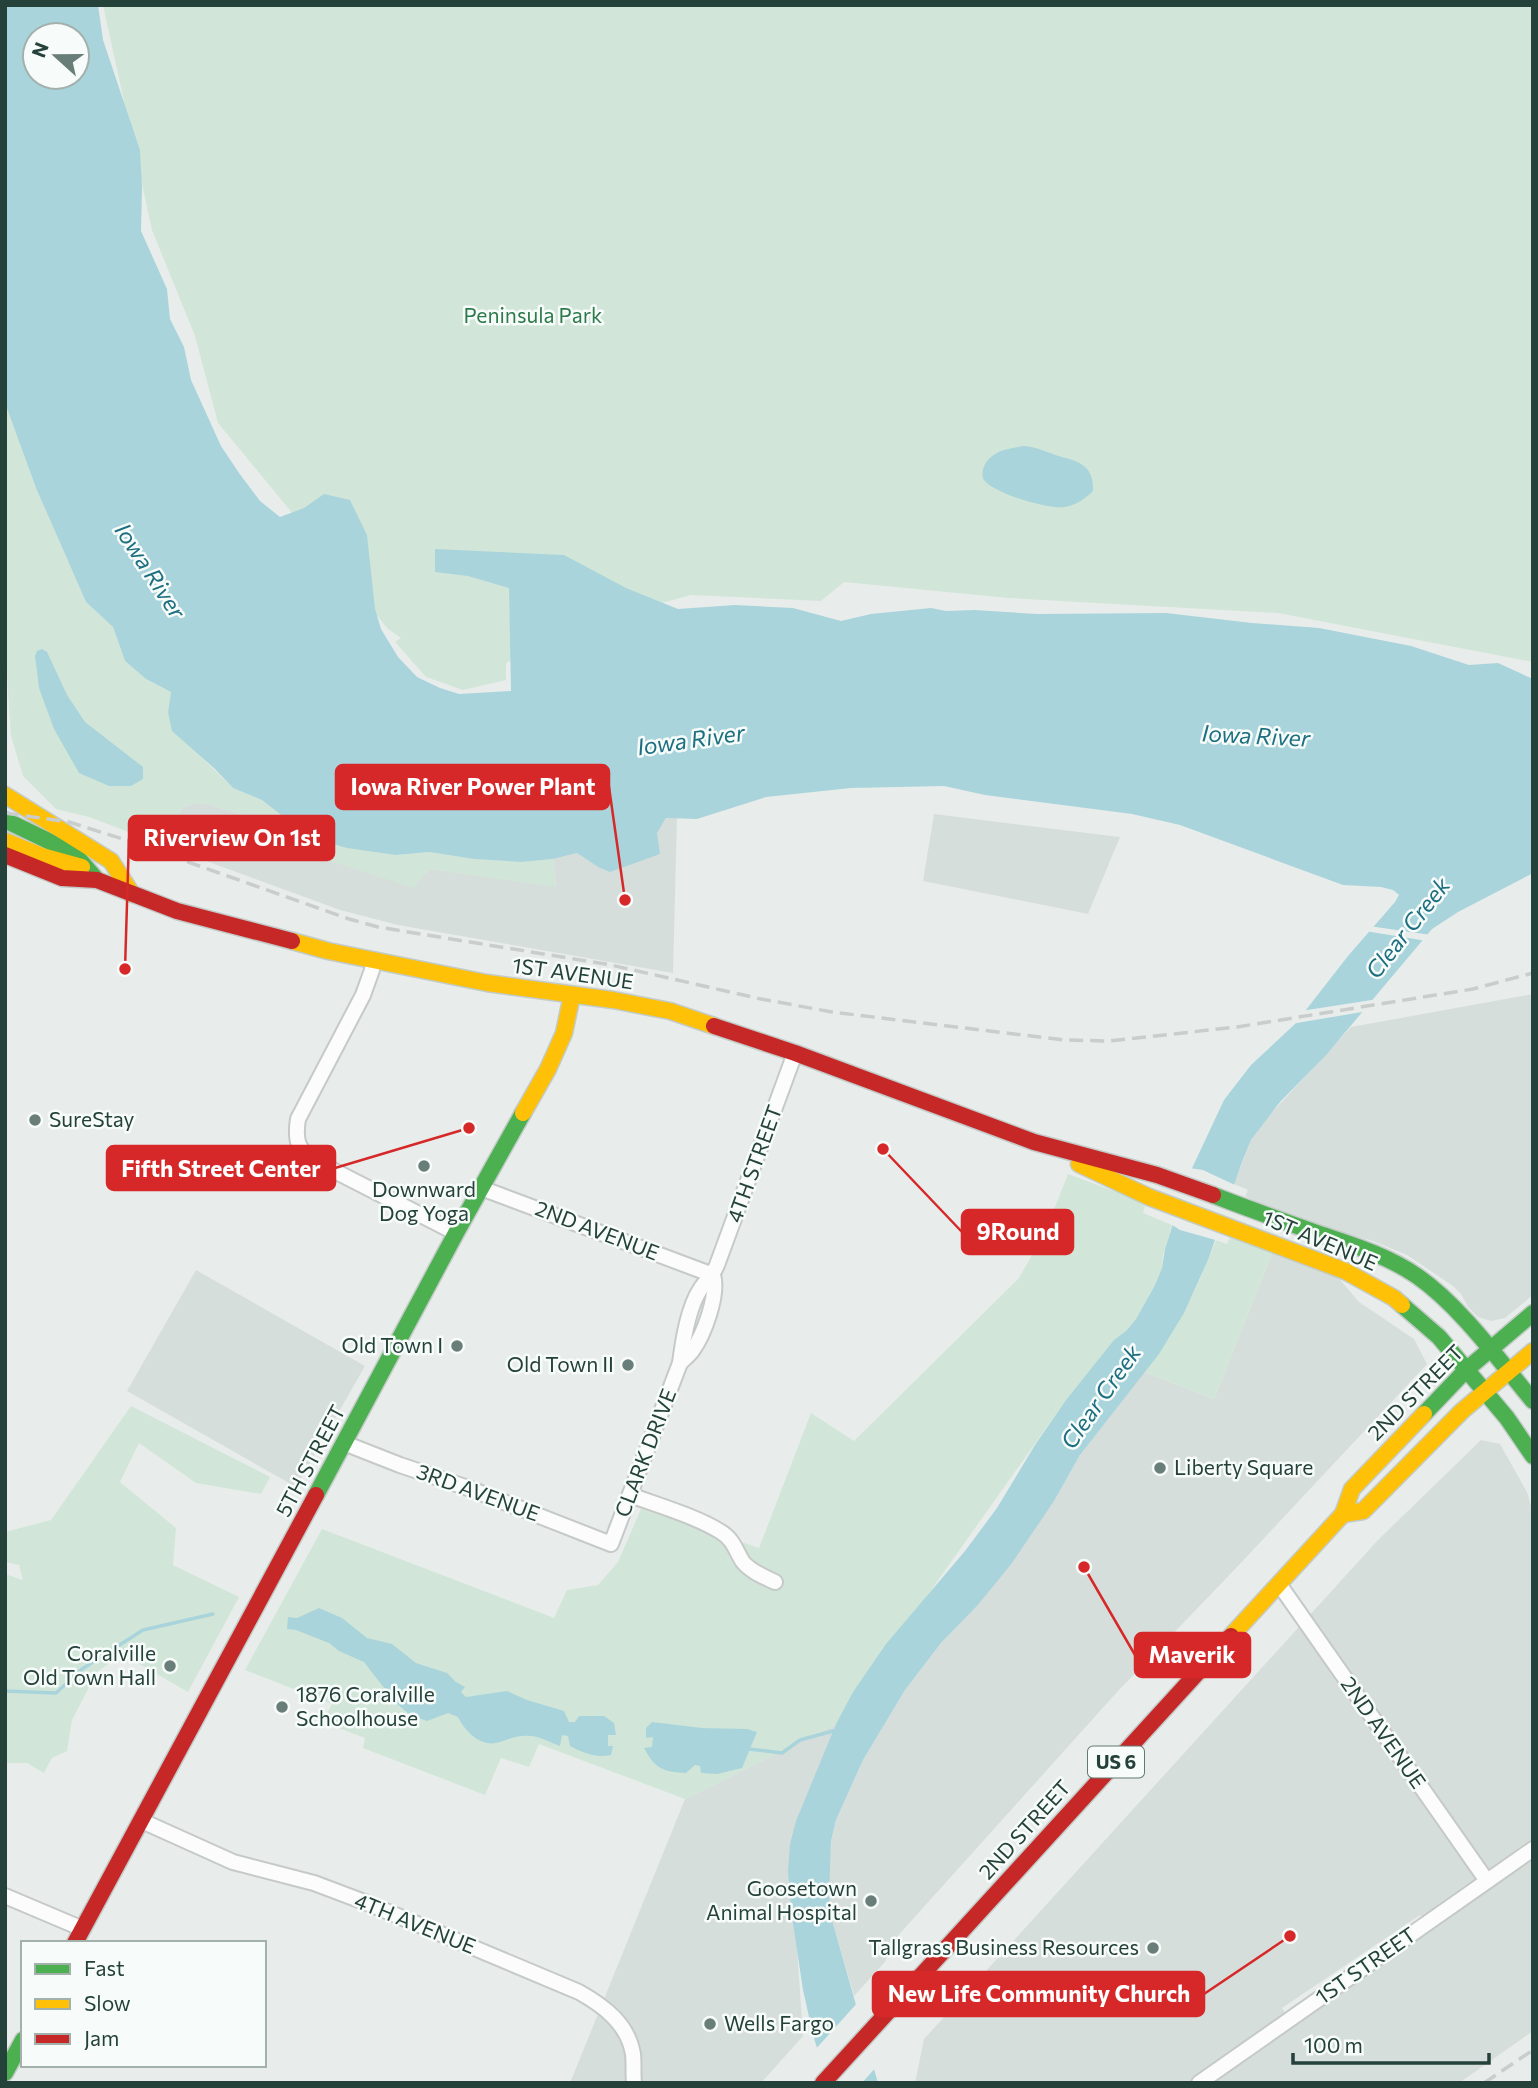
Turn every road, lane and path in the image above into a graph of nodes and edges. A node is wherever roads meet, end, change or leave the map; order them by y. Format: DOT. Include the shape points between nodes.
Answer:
graph roads {
  1 [pos="5,795"];
  2 [pos="5,820"];
  3 [pos="5,841"];
  4 [pos="5,855"];
  5 [pos="92,874"];
  6 [pos="132,894"];
  7 [pos="373,961"];
  8 [pos="572,995"];
  9 [pos="795,1053"];
  10 [pos="1034,1142"];
  11 [pos="481,1188"];
  12 [pos="456,1233"];
  13 [pos="713,1275"];
  14 [pos="1533,1313"];
  15 [pos="1489,1350"];
  16 [pos="1533,1352"];
  17 [pos="1466,1370"];
  18 [pos="1508,1372"];
  19 [pos="1484,1391"];
  20 [pos="1533,1401"];
  21 [pos="344,1443"];
  22 [pos="1533,1456"];
  23 [pos="630,1495"];
  24 [pos="1343,1514"];
  25 [pos="611,1544"];
  26 [pos="775,1582"];
  27 [pos="1279,1584"];
  28 [pos="142,1821"];
  29 [pos="1533,1849"];
  30 [pos="1487,1881"];
  31 [pos="5,1896"];
  32 [pos="79,1936"];
  33 [pos="21,2044"];
  34 [pos="5,2073"];
  35 [pos="634,2083"];
  36 [pos="823,2083"];
  37 [pos="1199,2083"];
  1 -- 6 [label="main road" via="103,855"];
  2 -- 5 [label="main road, 1ST AVENUE" via="63,848"];
  3 -- 5 [label="main road"];
  4 -- 5 [label="main road, 1ST AVENUE" via="62,878"];
  5 -- 6 [label="main road, 1ST AVENUE"];
  6 -- 7 [label="main road, 1ST AVENUE" via="177,911"];
  7 -- 8 [label="main road, 1ST AVENUE"];
  7 -- 12 [label="street" via="363,995 298,1119 298,1144 307,1156"];
  8 -- 9 [label="main road, 1ST AVENUE" via="670,1011"];
  8 -- 11 [label="main road, 5TH STREET" via="556,1054"];
  9 -- 10 [label="main road, 1ST AVENUE"];
  9 -- 13 [label="street, 4TH STREET"];
  10 -- 15 [label="main road, 1ST AVENUE" via="1157,1175 1355,1245 1417,1276 1462,1316"];
  10 -- 17 [label="main road, 1ST AVENUE" via="1149,1197 1345,1271 1416,1316"];
  11 -- 12 [label="main road, 5TH STREET"];
  11 -- 13 [label="street, 2ND AVENUE"];
  12 -- 21 [label="main road, 5TH STREET"];
  13 -- 23 [label="street, CLARK DRIVE" via="689,1317 680,1363"];
  14 -- 15 [label="main road, 2ND STREET / US 6"];
  15 -- 17 [label="main road, 2ND STREET / US 6"];
  15 -- 18 [label="main road, 1ST AVENUE"];
  16 -- 18 [label="main road, 2ND STREET / US 6"];
  17 -- 19 [label="main road, 1ST AVENUE"];
  17 -- 24 [label="main road, 2ND STREET / US 6" via="1352,1489"];
  18 -- 19 [label="main road, 2ND STREET / US 6"];
  18 -- 20 [label="main road, 1ST AVENUE"];
  19 -- 22 [label="main road, 1ST AVENUE"];
  19 -- 24 [label="main road, 2ND STREET / US 6" via="1363,1511"];
  21 -- 25 [label="street, 3RD AVENUE"];
  21 -- 28 [label="main road, 5TH STREET"];
  23 -- 25 [label="street, CLARK DRIVE"];
  23 -- 26 [label="street" via="722,1532 743,1562"];
  24 -- 27 [label="main road, 2ND STREET / US 6"];
  27 -- 30 [label="street, 2ND AVENUE"];
  27 -- 36 [label="main road, 2ND STREET / US 6"];
  28 -- 32 [label="main road, 5TH STREET"];
  28 -- 35 [label="street, 4TH AVENUE" via="233,1862 314,1883 367,1903 579,1992 599,2003 625,2031"];
  29 -- 30 [label="street, 1ST STREET"];
  30 -- 37 [label="street, 1ST STREET"];
  31 -- 32 [label="street"];
  33 -- 34 [label="main road"];
}
